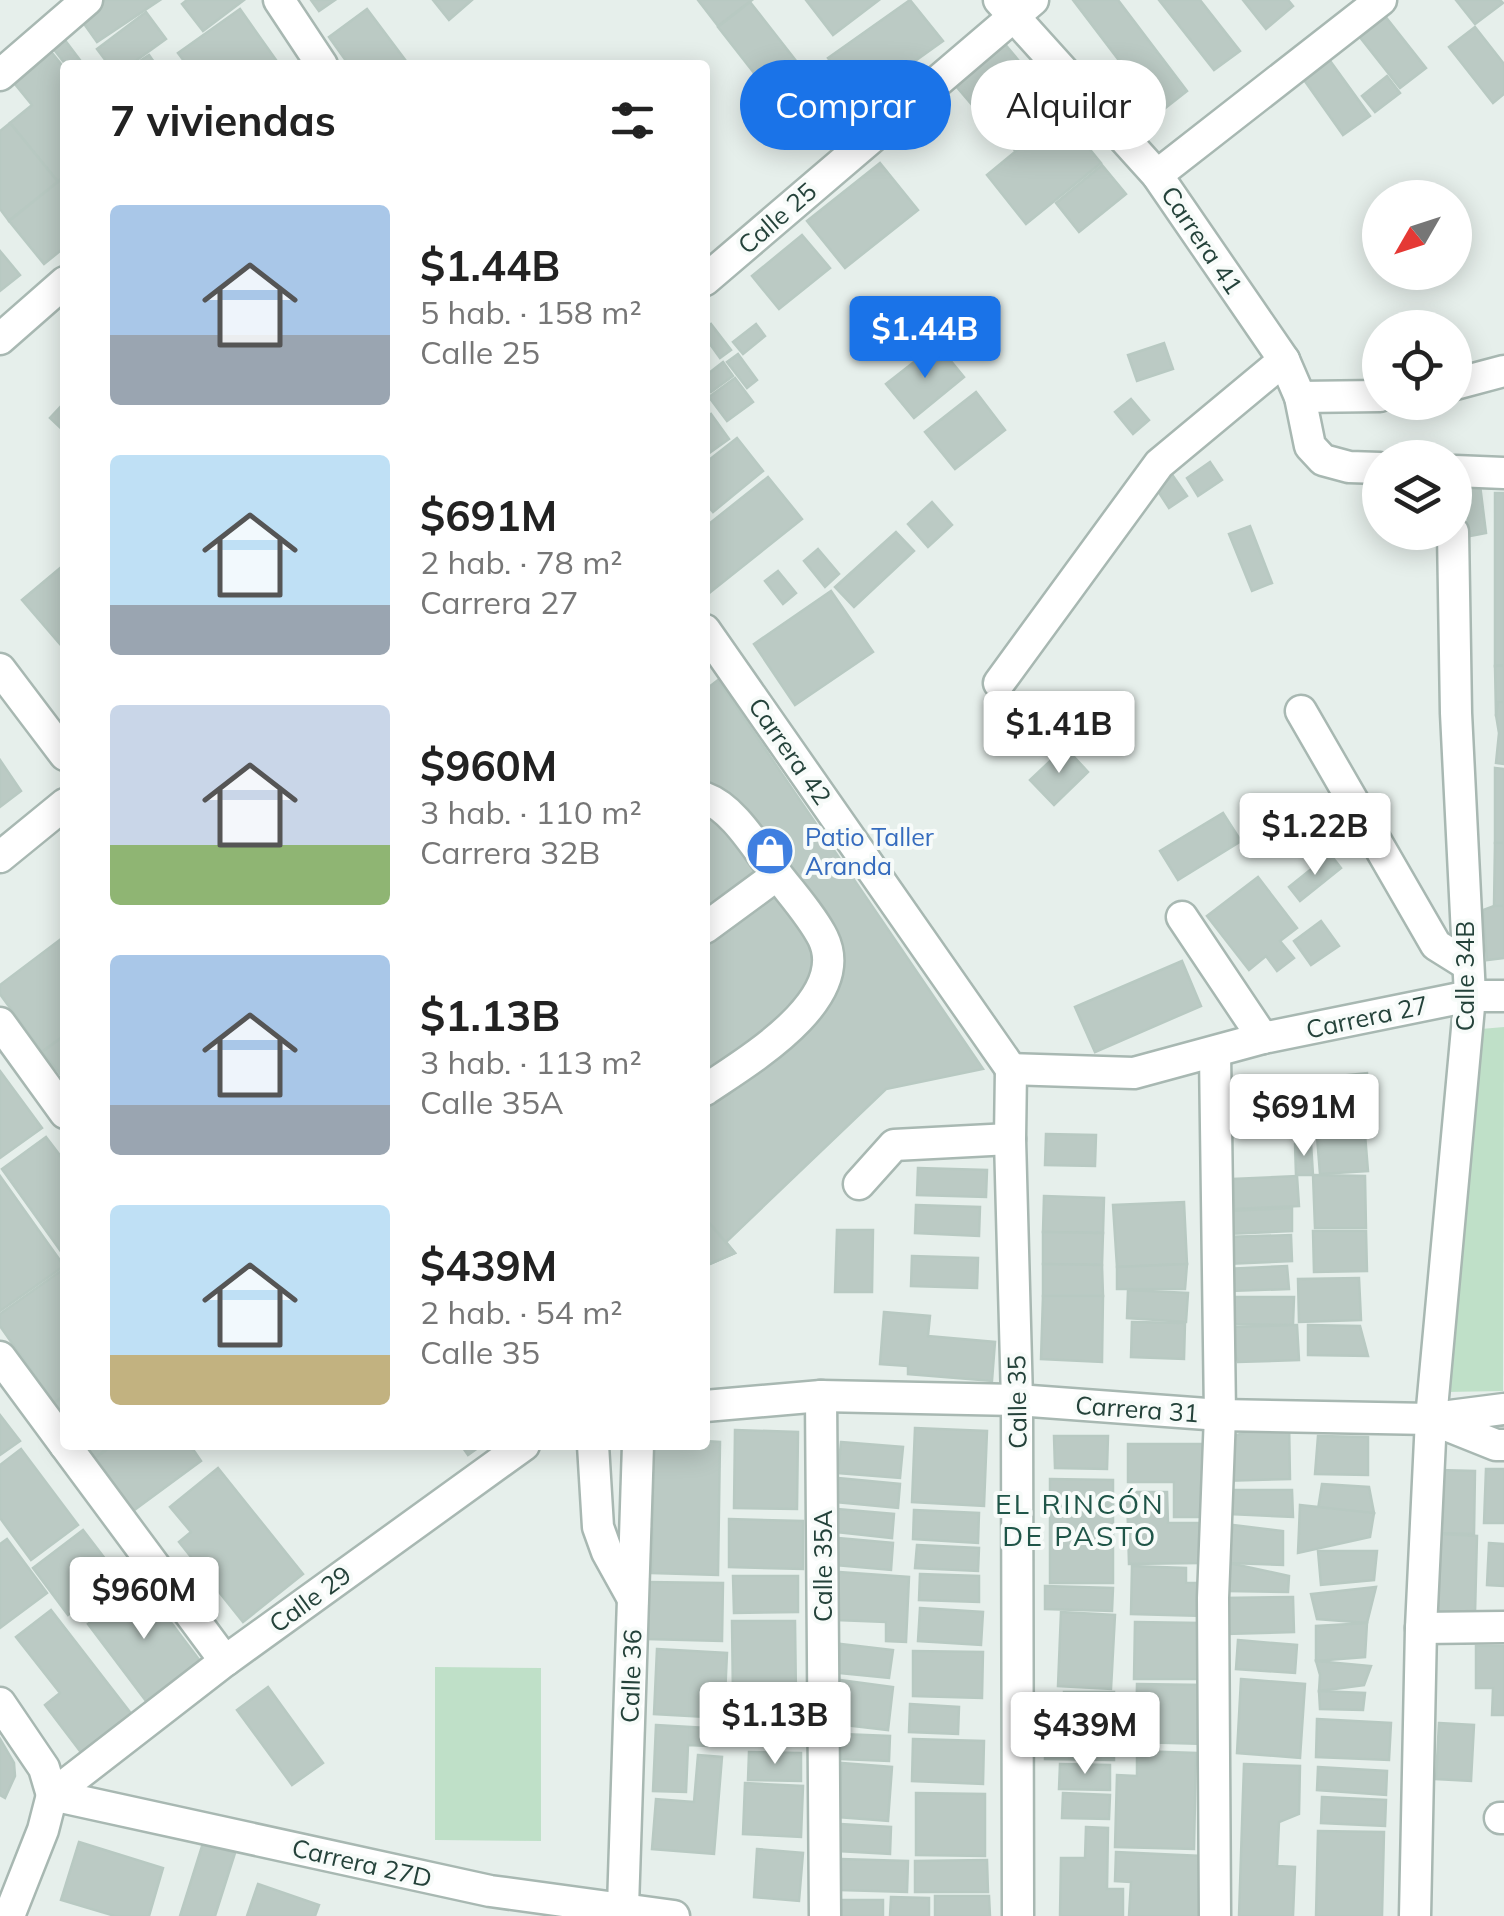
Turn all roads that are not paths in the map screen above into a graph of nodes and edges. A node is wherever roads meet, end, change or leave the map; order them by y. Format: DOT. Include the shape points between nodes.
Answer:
graph roads {
  1 [pos="86,0"];
  2 [pos="279,0"];
  3 [pos="1381,0"];
  4 [pos="1015,5"];
  5 [pos="319,60"];
  6 [pos="0,75"];
  7 [pos="1157,175"];
  8 [pos="710,276"];
  9 [pos="60,286"];
  10 [pos="0,339"];
  11 [pos="1284,360"];
  12 [pos="1504,371"];
  13 [pos="1472,379"];
  14 [pos="1362,396"];
  15 [pos="1300,397"];
  16 [pos="1362,468"];
  17 [pos="1472,472"];
  18 [pos="1504,473"];
  19 [pos="1454,550"];
  20 [pos="710,637"];
  21 [pos="0,668"];
  22 [pos="1000,683"];
  23 [pos="1301,711"];
  24 [pos="60,748"];
  25 [pos="710,801"];
  26 [pos="60,808"];
  27 [pos="0,857"];
  28 [pos="778,875"];
  29 [pos="1182,917"];
  30 [pos="710,924"];
  31 [pos="1468,965"];
  32 [pos="1470,996"];
  33 [pos="1504,996"];
  34 [pos="0,1023"];
  35 [pos="1264,1038"];
  36 [pos="1215,1053"];
  37 [pos="1012,1069"];
  38 [pos="710,1086"];
  39 [pos="60,1106"];
  40 [pos="1010,1139"];
  41 [pos="859,1184"];
  42 [pos="0,1357"];
  43 [pos="822,1396"];
  44 [pos="1018,1400"];
  45 [pos="710,1406"];
  46 [pos="1504,1409"];
  47 [pos="1220,1415"];
  48 [pos="1431,1418"];
  49 [pos="60,1438"];
  50 [pos="1504,1445"];
  51 [pos="69,1450"];
  52 [pos="517,1450"];
  53 [pos="593,1450"];
  54 [pos="638,1450"];
  55 [pos="633,1600"];
  56 [pos="1504,1627"];
  57 [pos="1421,1628"];
  58 [pos="225,1661"];
  59 [pos="0,1703"];
  60 [pos="52,1795"];
  61 [pos="486,1903"];
  62 [pos="623,1907"];
  63 [pos="669,1915"];
  64 [pos="8,1916"];
  65 [pos="825,1916"];
  66 [pos="1018,1916"];
  67 [pos="1214,1916"];
  68 [pos="1415,1916"];
  1 -- 6 [label="street"];
  2 -- 5 [label="street"];
  3 -- 7 [label="street"];
  4 -- 7 [label="street, Carrera 41"];
  4 -- 8 [label="street, Calle 25"];
  7 -- 11 [label="street, Carrera 41"];
  9 -- 10 [label="street"];
  11 -- 15 [label="street, Carrera 41"];
  11 -- 22 [label="street" via="1158,464"];
  12 -- 13 [label="street"];
  14 -- 15 [label="street"];
  15 -- 16 [label="street, Carrera 41" via="1310,446 1323,460"];
  17 -- 18 [label="street"];
  19 -- 31 [label="street, Calle 34B"];
  20 -- 37 [label="street, Carrera 42"];
  21 -- 24 [label="street"];
  23 -- 31 [label="street" via="1436,945"];
  25 -- 28 [label="street" via="724,808"];
  26 -- 27 [label="street"];
  28 -- 30 [label="street"];
  28 -- 38 [label="street" via="824,939 824,982 810,1009"];
  29 -- 35 [label="street"];
  31 -- 32 [label="street, Calle 34B"];
  32 -- 33 [label="street, Carrera 27"];
  32 -- 35 [label="street, Carrera 27"];
  32 -- 48 [label="street, Calle 34B"];
  34 -- 39 [label="street"];
  35 -- 36 [label="street, Carrera 27"];
  36 -- 37 [label="street, Carrera 27" via="1134,1073"];
  36 -- 47 [label="street"];
  37 -- 40 [label="street, Calle 35"];
  40 -- 41 [label="street" via="894,1145"];
  40 -- 44 [label="street, Calle 35"];
  42 -- 49 [label="street"];
  43 -- 44 [label="street, Carrera 31"];
  43 -- 45 [label="street, Carrera 31"];
  43 -- 65 [label="street, Calle 35A"];
  44 -- 47 [label="street, Carrera 31"];
  44 -- 66 [label="street, Calle 35"];
  46 -- 48 [label="street"];
  47 -- 48 [label="street, Carrera 31"];
  47 -- 67 [label="street" via="1212,1598"];
  48 -- 50 [label="street, Carrera 31"];
  48 -- 57 [label="street, Calle 34B"];
  51 -- 58 [label="street"];
  52 -- 58 [label="street, Calle 29"];
  53 -- 55 [label="street" via="598,1528"];
  54 -- 55 [label="street, Calle 36"];
  55 -- 62 [label="street, Calle 36"];
  56 -- 57 [label="street"];
  57 -- 68 [label="street, Calle 34B"];
  58 -- 60 [label="street, Calle 29"];
  59 -- 60 [label="street" via="44,1768"];
  60 -- 61 [label="street, Carrera 27D"];
  60 -- 64 [label="street"];
  61 -- 62 [label="street, Carrera 27D"];
  62 -- 63 [label="street, Carrera 27D"];
}
